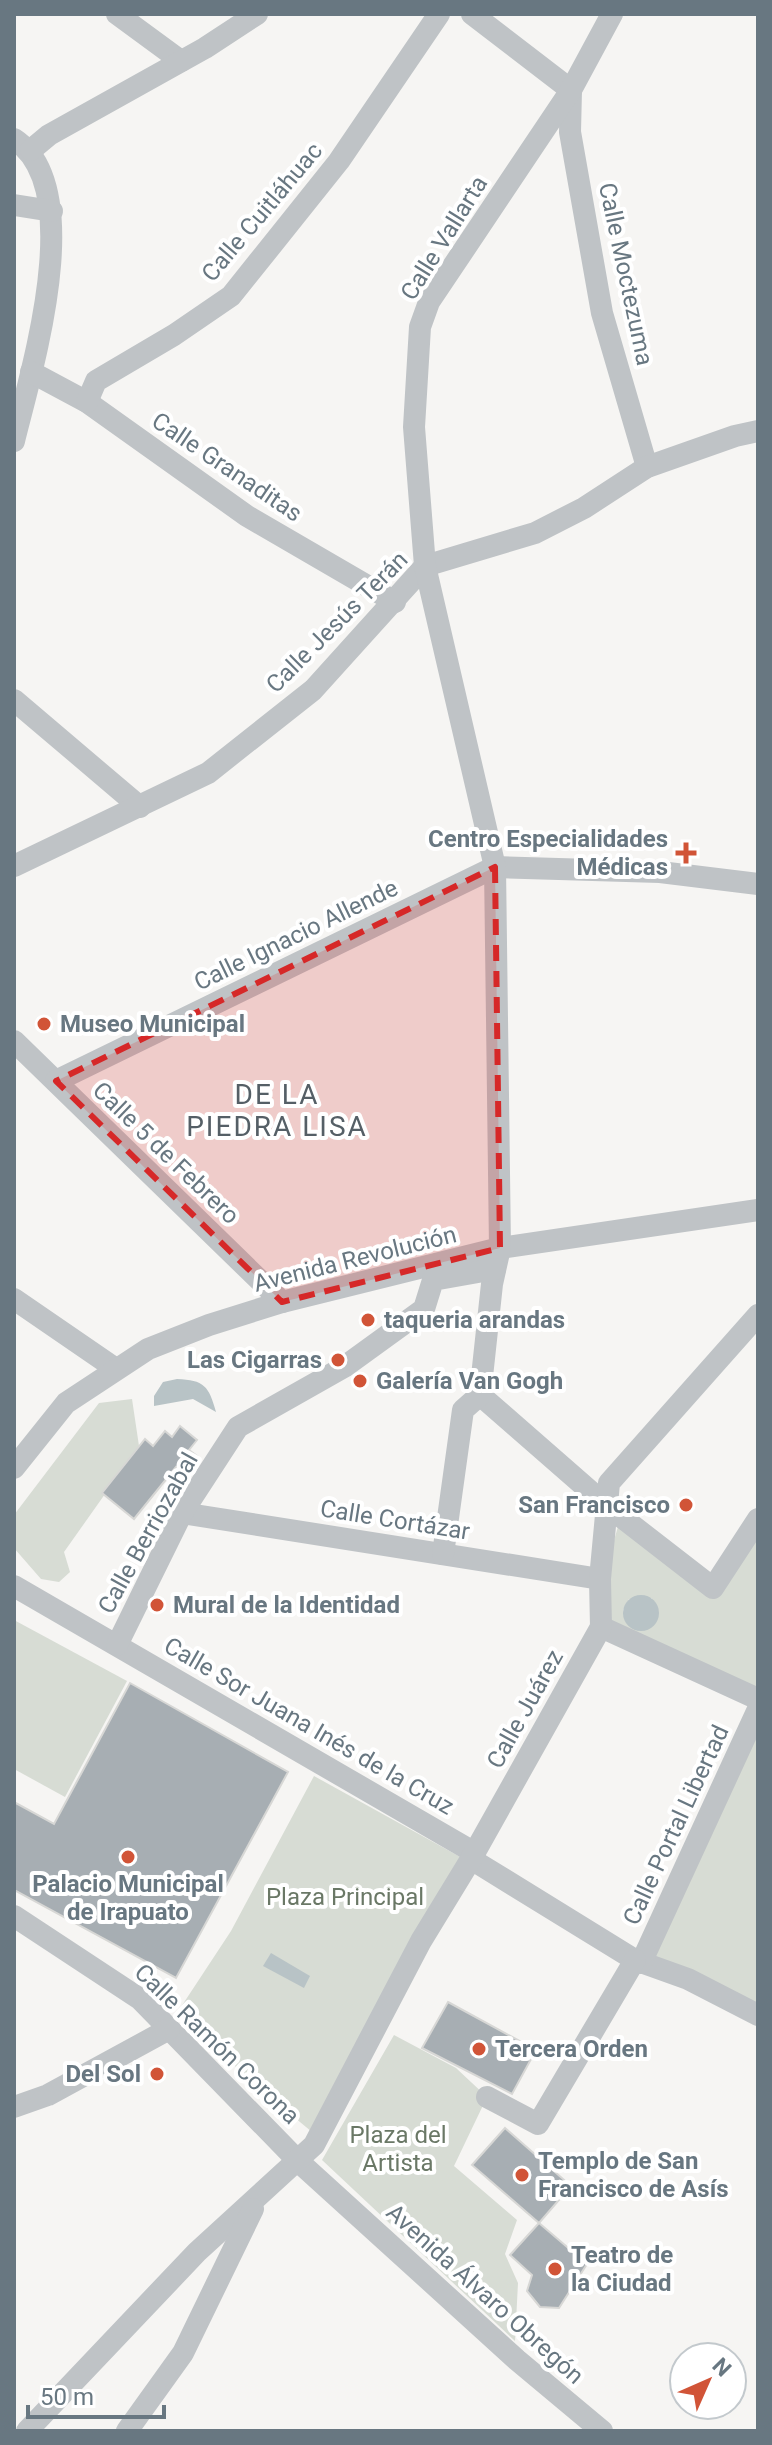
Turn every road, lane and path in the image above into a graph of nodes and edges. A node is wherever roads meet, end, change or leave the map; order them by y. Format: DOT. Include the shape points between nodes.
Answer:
graph roads {
  1 [pos="117,14"];
  2 [pos="257,14"];
  3 [pos="439,14"];
  4 [pos="472,14"];
  5 [pos="612,14"];
  6 [pos="181,61"];
  7 [pos="571,90"];
  8 [pos="22,145"];
  9 [pos="14,205"];
  10 [pos="52,211"];
  11 [pos="31,372"];
  12 [pos="87,402"];
  13 [pos="758,431"];
  14 [pos="14,441"];
  15 [pos="647,467"];
  16 [pos="425,566"];
  17 [pos="395,602"];
  18 [pos="14,700"];
  19 [pos="140,807"];
  20 [pos="14,866"];
  21 [pos="495,867"];
  22 [pos="758,884"];
  23 [pos="14,1041"];
  24 [pos="56,1081"];
  25 [pos="758,1210"];
  26 [pos="498,1259"];
  27 [pos="14,1299"];
  28 [pos="282,1302"];
  29 [pos="758,1315"];
  30 [pos="116,1369"];
  31 [pos="480,1395"];
  32 [pos="14,1468"];
  33 [pos="606,1505"];
  34 [pos="182,1513"];
  35 [pos="758,1519"];
  36 [pos="443,1554"];
  37 [pos="600,1579"];
  38 [pos="15,1584"];
  39 [pos="601,1627"];
  40 [pos="117,1645"];
  41 [pos="758,1699"];
  42 [pos="758,1709"];
  43 [pos="473,1856"];
  44 [pos="14,1916"];
  45 [pos="638,1961"];
  46 [pos="758,2015"];
  47 [pos="169,2029"];
  48 [pos="487,2097"];
  49 [pos="14,2107"];
  50 [pos="299,2162"];
  51 [pos="259,2197"];
  52 [pos="27,2431"];
  53 [pos="127,2431"];
  54 [pos="602,2431"];
  1 -- 6 [label="street"];
  2 -- 6 [label="street"];
  3 -- 12 [label="street, Calle Cuitláhuac" via="339,161 231,296 96,381"];
  4 -- 7 [label="street"];
  5 -- 7 [label="street, Calle Vallarta"];
  6 -- 8 [label="street"];
  7 -- 15 [label="street, Calle Moctezuma" via="570,132 602,313"];
  7 -- 16 [label="street, Calle Vallarta" via="429,302 420,327 414,427"];
  8 -- 10 [label="street" via="46,177"];
  9 -- 10 [label="street"];
  10 -- 11 [label="street" via="52,248"];
  11 -- 12 [label="street, Calle Granaditas"];
  11 -- 14 [label="street"];
  12 -- 17 [label="street, Calle Granaditas" via="247,516"];
  13 -- 15 [label="street, Calle Jesús Terán"];
  15 -- 16 [label="street, Calle Jesús Terán" via="535,533"];
  16 -- 17 [label="street, Calle Jesús Terán"];
  16 -- 21 [label="street, Calle Vallarta"];
  17 -- 19 [label="street, Calle Jesús Terán" via="303,698 208,773"];
  18 -- 19 [label="street"];
  19 -- 20 [label="street, Calle Jesús Terán"];
  21 -- 22 [label="street, Calle Ignacio Allende" via="660,872"];
  21 -- 24 [label="street, Calle Ignacio Allende"];
  21 -- 26 [label="street, Calle Vallarta"];
  23 -- 24 [label="street, Calle 5 de Febrero"];
  24 -- 28 [label="street, Calle 5 de Febrero"];
  25 -- 26 [label="street, Avenida Revolución"];
  26 -- 28 [label="street, Avenida Revolución"];
  26 -- 31 [label="street, Calle Vallarta"];
  26 -- 34 [label="street, Calle Berriozabal" via="433,1280 424,1309 344,1367 238,1427"];
  27 -- 30 [label="street"];
  28 -- 30 [label="street, Avenida Revolución" via="148,1349"];
  29 -- 33 [label="street" via="609,1483"];
  30 -- 32 [label="street, Avenida Revolución" via="66,1403"];
  31 -- 33 [label="street"];
  31 -- 36 [label="street" via="463,1410"];
  33 -- 35 [label="street" via="713,1588"];
  33 -- 37 [label="street"];
  34 -- 36 [label="street, Calle Cortázar"];
  34 -- 40 [label="street, Calle Berriozabal"];
  36 -- 37 [label="street, Calle Cortázar"];
  37 -- 39 [label="street"];
  38 -- 40 [label="street, Calle Sor Juana Inés de la Cruz"];
  39 -- 41 [label="street"];
  39 -- 43 [label="street, Calle Juárez"];
  40 -- 43 [label="street, Calle Sor Juana Inés de la Cruz"];
  42 -- 45 [label="street, Calle Portal Libertad"];
  43 -- 45 [label="street, Calle Sor Juana Inés de la Cruz"];
  43 -- 50 [label="street, Calle Juárez" via="421,1941 314,2145"];
  44 -- 47 [label="street, Calle Ramón Corona" via="122,1985"];
  45 -- 46 [label="street, Calle Sor Juana Inés de la Cruz" via="688,1979"];
  45 -- 48 [label="street, Calle Portal Libertad" via="538,2124"];
  47 -- 49 [label="street" via="48,2095"];
  47 -- 50 [label="street, Calle Ramón Corona"];
  50 -- 51 [label="street, Calle Juárez"];
  50 -- 54 [label="street, Avenida Álvaro Obregón"];
  51 -- 52 [label="street, Calle Juárez" via="197,2252"];
  51 -- 53 [label="street" via="183,2353"];
}
